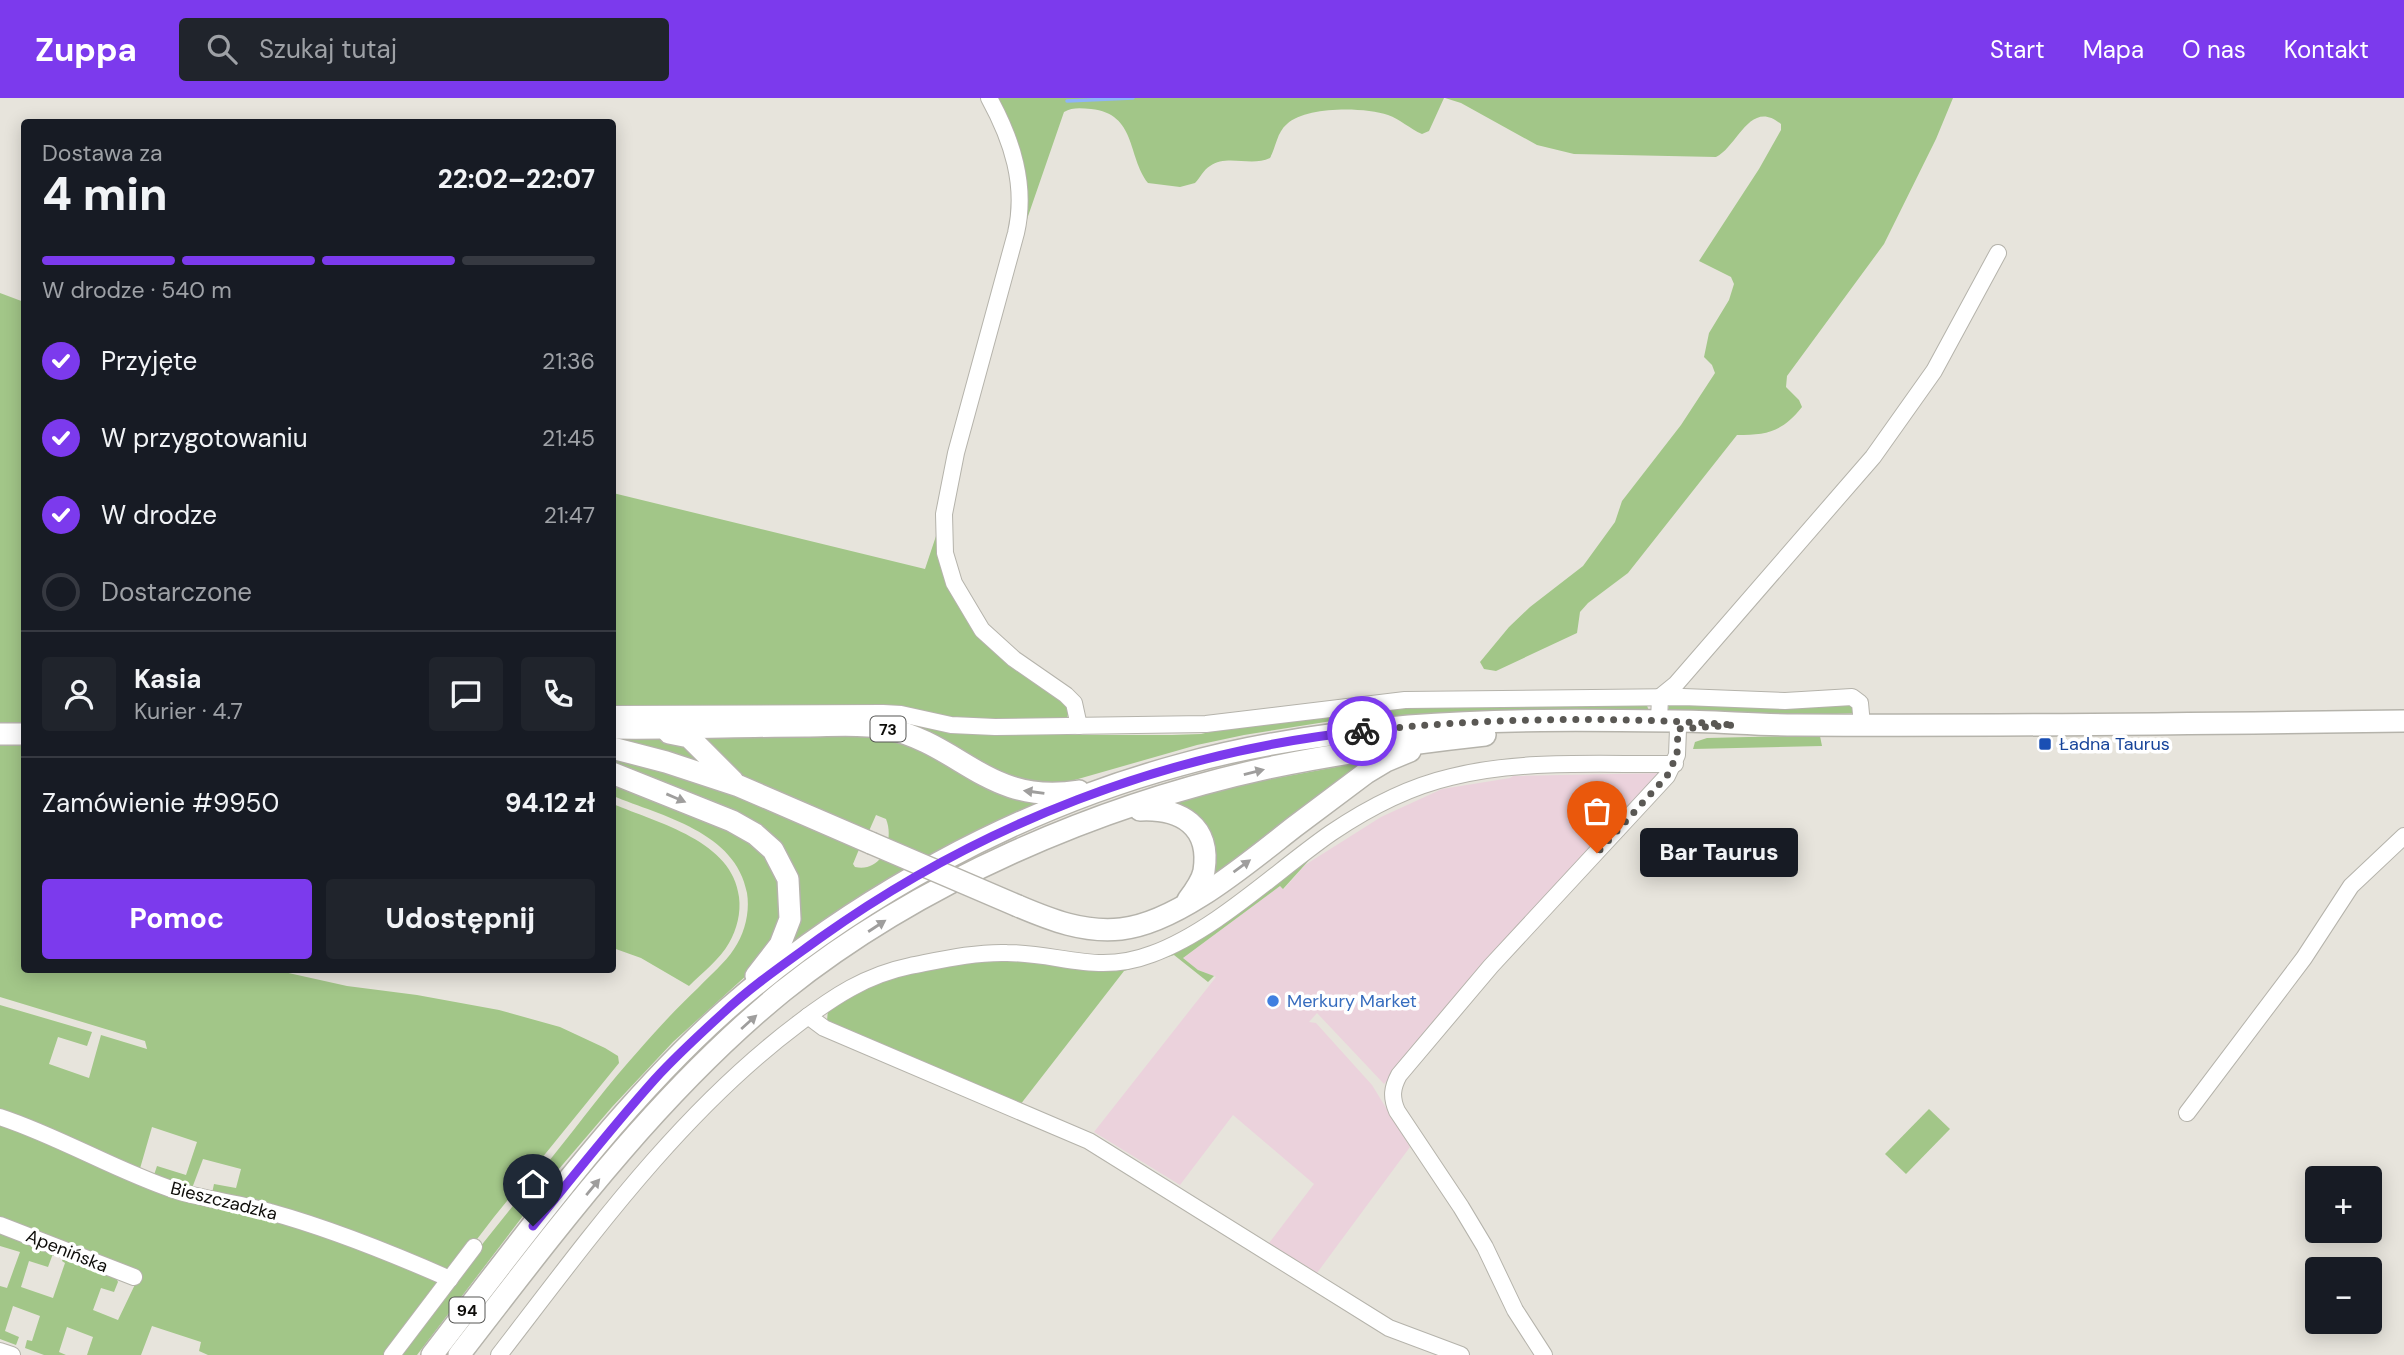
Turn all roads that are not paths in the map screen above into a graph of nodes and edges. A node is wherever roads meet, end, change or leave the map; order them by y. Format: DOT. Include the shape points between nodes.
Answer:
graph roads {
  1 [pos="989,98"];
  2 [pos="1998,253"];
  3 [pos="1660,697"];
  4 [pos="616,714"];
  5 [pos="2404,721"];
  6 [pos="1668,725"];
  7 [pos="1862,725"];
  8 [pos="1079,726"];
  9 [pos="616,728"];
  10 [pos="635,728"];
  11 [pos="0,734"];
  12 [pos="21,734"];
  13 [pos="1441,740"];
  14 [pos="616,749"];
  15 [pos="1675,764"];
  16 [pos="616,775"];
  17 [pos="1125,782"];
  18 [pos="739,786"];
  19 [pos="1101,818"];
  20 [pos="2404,836"];
  21 [pos="1185,904"];
  22 [pos="726,1011"];
  23 [pos="808,1016"];
  24 [pos="2187,1113"];
  25 [pos="0,1117"];
  26 [pos="0,1225"];
  27 [pos="474,1247"];
  28 [pos="134,1277"];
  29 [pos="450,1279"];
  30 [pos="0,1351"];
  31 [pos="12,1355"];
  32 [pos="392,1355"];
  33 [pos="432,1355"];
  34 [pos="459,1355"];
  35 [pos="499,1355"];
  36 [pos="1461,1355"];
  37 [pos="1544,1355"];
  1 -- 8 [label="street" via="1016,162 1020,208 956,453 944,514 945,553 954,583 982,630 1066,695 1074,703"];
  2 -- 3 [label="street" via="1934,371 1873,457"];
  3 -- 6 [label="street"];
  3 -- 7 [label="street" via="1785,701 1852,697 1860,703"];
  3 -- 8 [label="street" via="1405,700 1228,723"];
  4 -- 8 [label="street" via="883,713 951,725"];
  5 -- 7 [label="main road, 73"];
  6 -- 7 [label="main road, 73"];
  6 -- 13 [label="main road, 73"];
  6 -- 15 [label="street"];
  6 -- 17 [label="main road, 73" via="1470,723 1345,733 1229,752"];
  9 -- 10 [label="main road, 73"];
  17 -- 10 [label="main road, 73, one-way" via="1052,794 1015,789 985,778 925,742 883,728"];
  10 -- 18 [label="main road" via="689,737"];
  11 -- 12 [label="main road"];
  19 -- 13 [label="main road, 94, one-way" via="1265,769"];
  21 -- 13 [label="main road, 73, one-way" via="1366,773"];
  14 -- 18 [label="main road, 73"];
  15 -- 23 [label="street" via="1528,766 1449,777 1359,816 1224,913 1153,954 1101,964 1032,953 983,954 905,967 854,985"];
  15 -- 37 [label="street" via="1492,965 1399,1074 1393,1091 1397,1111 1485,1247 1515,1310"];
  16 -- 22 [label="main road, one-way" via="732,821 774,850 782,865 788,879 790,919 780,945"];
  17 -- 22 [label="main road, 94" via="1038,816 932,867 853,915"];
  18 -- 21 [label="main road, 73, bridge" via="1066,924 1132,927"];
  19 -- 21 [label="main road" via="1161,810 1186,818 1196,828 1202,840 1204,873"];
  34 -- 19 [label="main road, 94, one-way" via="635,1136 715,1053 784,991 927,896"];
  20 -- 24 [label="street" via="2351,886 2304,958"];
  22 -- 33 [label="main road, 94" via="656,1078"];
  23 -- 35 [label="street" via="691,1118"];
  23 -- 36 [label="street" via="824,1028 1089,1141 1389,1328"];
  25 -- 29 [label="street, Bieszczadzka" via="144,1180 313,1224"];
  26 -- 28 [label="street, Apenińska"];
  27 -- 29 [label="street"];
  29 -- 32 [label="street"];
  30 -- 31 [label="street"];
}
